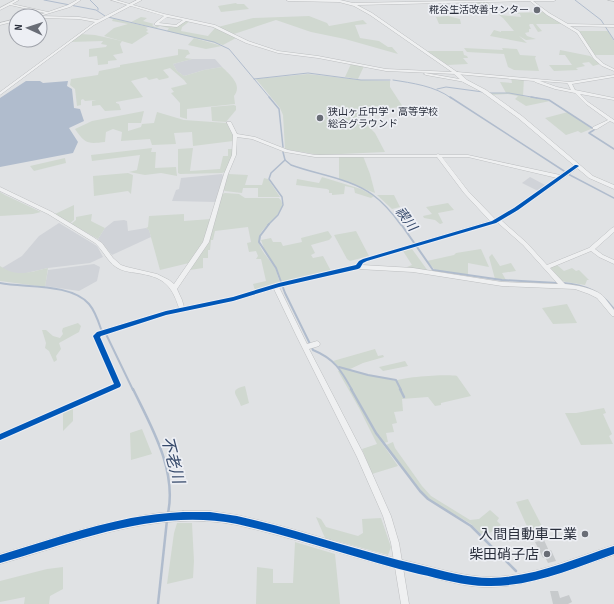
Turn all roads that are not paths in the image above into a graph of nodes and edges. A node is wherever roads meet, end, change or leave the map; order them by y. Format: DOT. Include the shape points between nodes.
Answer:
graph roads {
  1 [pos="17,0"];
  2 [pos="79,0"];
  3 [pos="113,0"];
  4 [pos="140,0"];
  5 [pos="288,0"];
  6 [pos="337,0"];
  7 [pos="504,0"];
  8 [pos="530,0"];
  9 [pos="554,0"];
  10 [pos="610,0"];
  11 [pos="614,0"];
  12 [pos="409,1"];
  13 [pos="9,4"];
  14 [pos="132,4"];
  15 [pos="352,4"];
  16 [pos="0,9"];
  17 [pos="49,12"];
  18 [pos="48,16"];
  19 [pos="166,16"];
  20 [pos="185,20"];
  21 [pos="98,21"];
  22 [pos="569,25"];
  23 [pos="614,26"];
  24 [pos="614,70"];
  25 [pos="419,72"];
  26 [pos="456,73"];
  27 [pos="614,76"];
  28 [pos="526,78"];
  29 [pos="465,81"];
  30 [pos="570,82"];
  31 [pos="575,92"];
  32 [pos="0,94"];
  33 [pos="614,99"];
  34 [pos="612,121"];
  35 [pos="229,123"];
  36 [pos="596,128"];
  37 [pos="235,135"];
  38 [pos="438,155"];
  39 [pos="577,166"];
  40 [pos="561,177"];
  41 [pos="614,187"];
  42 [pos="0,189"];
  43 [pos="496,221"];
  44 [pos="614,229"];
  45 [pos="591,249"];
  46 [pos="614,262"];
  47 [pos="358,267"];
  48 [pos="548,267"];
  49 [pos="278,285"];
  50 [pos="563,286"];
  51 [pos="175,287"];
  52 [pos="182,309"];
  53 [pos="614,314"];
  54 [pos="317,344"];
  55 [pos="307,347"];
  56 [pos="0,437"];
  57 [pos="614,550"];
  58 [pos="0,559"];
  59 [pos="399,565"];
  60 [pos="405,604"];
  1 -- 13 [label="street"];
  2 -- 17 [label="street" via="72,5"];
  3 -- 14 [label="street"];
  4 -- 14 [label="street"];
  5 -- 6 [label="street"];
  6 -- 15 [label="street"];
  7 -- 8 [label="street"];
  7 -- 12 [label="street"];
  8 -- 9 [label="street"];
  8 -- 22 [label="street" via="548,14"];
  10 -- 11 [label="street"];
  12 -- 15 [label="street"];
  13 -- 16 [label="street"];
  13 -- 17 [label="street"];
  14 -- 19 [label="street"];
  14 -- 21 [label="street"];
  15 -- 26 [label="street" via="387,24"];
  18 -- 21 [label="street"];
  19 -- 20 [label="street"];
  19 -- 20 [label="street" via="156,24 177,26"];
  20 -- 25 [label="street" via="214,26 247,42 278,52 386,70"];
  21 -- 32 [label="street"];
  22 -- 23 [label="street"];
  22 -- 24 [label="street" via="581,35 595,58"];
  25 -- 26 [label="street"];
  25 -- 29 [label="street"];
  26 -- 28 [label="street"];
  26 -- 29 [label="street"];
  27 -- 30 [label="street"];
  28 -- 30 [label="street"];
  28 -- 31 [label="street"];
  29 -- 39 [label="street" via="484,91 520,117"];
  30 -- 31 [label="street"];
  31 -- 33 [label="street"];
  31 -- 34 [label="street"];
  34 -- 36 [label="street"];
  35 -- 37 [label="street"];
  37 -- 38 [label="street" via="253,138 287,151 315,156"];
  37 -- 51 [label="street" via="234,155 206,242"];
  38 -- 40 [label="street" via="479,157"];
  38 -- 43 [label="street" via="466,192"];
  39 -- 40 [label="street"];
  39 -- 41 [label="street" via="591,177"];
  40 -- 43 [label="street"];
  42 -- 51 [label="street" via="49,213 98,243 108,258 119,266 158,276"];
  43 -- 47 [label="street" via="365,260"];
  43 -- 48 [label="street"];
  44 -- 45 [label="street"];
  45 -- 46 [label="street"];
  45 -- 48 [label="street"];
  47 -- 49 [label="street"];
  47 -- 50 [label="street" via="414,270 502,284"];
  48 -- 50 [label="street"];
  49 -- 52 [label="street" via="233,299"];
  49 -- 55 [label="street"];
  50 -- 53 [label="street" via="575,287 599,296"];
  51 -- 52 [label="street"];
  52 -- 56 [label="street" via="96,336 118,385"];
  54 -- 55 [label="street"];
  55 -- 59 [label="street" via="376,491 395,543"];
  57 -- 59 [label="street" via="514,580 470,581"];
  58 -- 59 [label="street" via="137,520 162,516 211,516 245,522"];
  59 -- 60 [label="street"];
}
